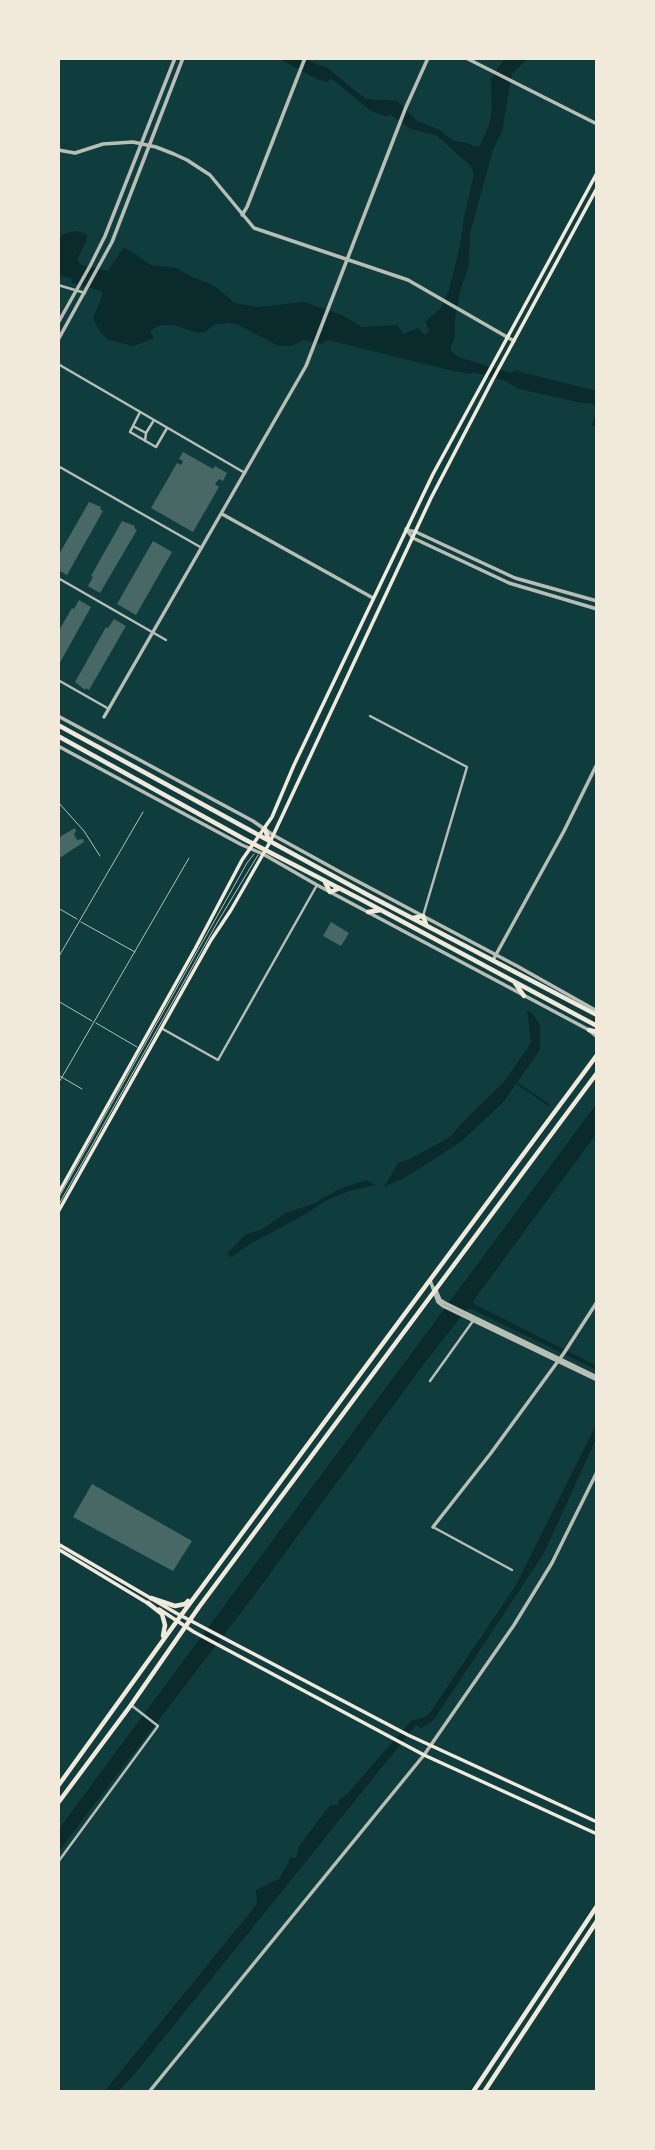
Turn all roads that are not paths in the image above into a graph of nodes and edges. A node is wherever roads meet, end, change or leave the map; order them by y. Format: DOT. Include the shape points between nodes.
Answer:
graph roads {
  1 [pos="174,58"];
  2 [pos="183,58"];
  3 [pos="305,58"];
  4 [pos="428,58"];
  5 [pos="466,58"];
  6 [pos="597,124"];
  7 [pos="141,144"];
  8 [pos="149,146"];
  9 [pos="58,150"];
  10 [pos="597,173"];
  11 [pos="597,188"];
  12 [pos="242,215"];
  13 [pos="347,260"];
  14 [pos="58,285"];
  15 [pos="76,290"];
  16 [pos="85,293"];
  17 [pos="58,323"];
  18 [pos="507,337"];
  19 [pos="58,340"];
  20 [pos="514,341"];
  21 [pos="58,364"];
  22 [pos="140,412"];
  23 [pos="154,420"];
  24 [pos="133,426"];
  25 [pos="167,428"];
  26 [pos="146,433"];
  27 [pos="145,441"];
  28 [pos="58,466"];
  29 [pos="245,473"];
  30 [pos="222,514"];
  31 [pos="406,529"];
  32 [pos="416,531"];
  33 [pos="413,538"];
  34 [pos="202,548"];
  35 [pos="58,578"];
  36 [pos="373,598"];
  37 [pos="597,601"];
  38 [pos="597,608"];
  39 [pos="152,632"];
  40 [pos="166,640"];
  41 [pos="58,680"];
  42 [pos="109,709"];
  43 [pos="58,716"];
  44 [pos="370,716"];
  45 [pos="104,717"];
  46 [pos="58,725"];
  47 [pos="58,736"];
  48 [pos="58,746"];
  49 [pos="597,764"];
  50 [pos="58,802"];
  51 [pos="143,812"];
  52 [pos="265,829"];
  53 [pos="260,835"];
  54 [pos="273,835"];
  55 [pos="270,842"];
  56 [pos="252,846"];
  57 [pos="263,851"];
  58 [pos="100,856"];
  59 [pos="189,858"];
  60 [pos="325,881"];
  61 [pos="317,885"];
  62 [pos="339,888"];
  63 [pos="330,892"];
  64 [pos="59,909"];
  65 [pos="381,910"];
  66 [pos="368,912"];
  67 [pos="423,916"];
  68 [pos="413,918"];
  69 [pos="79,921"];
  70 [pos="426,925"];
  71 [pos="135,952"];
  72 [pos="58,958"];
  73 [pos="495,958"];
  74 [pos="515,982"];
  75 [pos="524,996"];
  76 [pos="58,1001"];
  77 [pos="596,1013"];
  78 [pos="94,1022"];
  79 [pos="597,1026"];
  80 [pos="161,1028"];
  81 [pos="589,1030"];
  82 [pos="597,1032"];
  83 [pos="597,1037"];
  84 [pos="139,1048"];
  85 [pos="597,1055"];
  86 [pos="597,1073"];
  87 [pos="58,1075"];
  88 [pos="62,1077"];
  89 [pos="58,1084"];
  90 [pos="82,1089"];
  91 [pos="58,1194"];
  92 [pos="58,1199"];
  93 [pos="58,1206"];
  94 [pos="58,1212"];
  95 [pos="430,1280"];
  96 [pos="434,1290"];
  97 [pos="597,1302"];
  98 [pos="468,1316"];
  99 [pos="473,1321"];
  100 [pos="558,1360"];
  101 [pos="597,1379"];
  102 [pos="430,1381"];
  103 [pos="597,1472"];
  104 [pos="433,1527"];
  105 [pos="58,1546"];
  106 [pos="512,1570"];
  107 [pos="201,1588"];
  108 [pos="149,1601"];
  109 [pos="179,1618"];
  110 [pos="190,1620"];
  111 [pos="185,1627"];
  112 [pos="158,1648"];
  113 [pos="131,1705"];
  114 [pos="430,1746"];
  115 [pos="424,1755"];
  116 [pos="58,1786"];
  117 [pos="58,1803"];
  118 [pos="597,1822"];
  119 [pos="597,1833"];
  120 [pos="58,1862"];
  121 [pos="597,1906"];
  122 [pos="597,1920"];
  123 [pos="149,2092"];
  124 [pos="473,2092"];
  125 [pos="484,2092"];
  1 -- 7 [label="street"];
  2 -- 8 [label="street"];
  3 -- 12 [label="street"];
  4 -- 13 [label="street"];
  5 -- 6 [label="street"];
  7 -- 8 [label="street"];
  7 -- 9 [label="street" via="103,144 75,153"];
  7 -- 15 [label="street" via="109,227"];
  8 -- 12 [label="street" via="199,167"];
  8 -- 16 [label="street" via="122,219"];
  10 -- 18 [label="main road"];
  11 -- 20 [label="main road"];
  12 -- 13 [label="street" via="263,233"];
  13 -- 18 [label="street" via="395,275"];
  13 -- 29 [label="street" via="306,366"];
  14 -- 15 [label="street"];
  15 -- 16 [label="street"];
  15 -- 17 [label="street"];
  16 -- 19 [label="street"];
  18 -- 20 [label="street"];
  18 -- 31 [label="main road"];
  20 -- 32 [label="main road"];
  21 -- 22 [label="street"];
  22 -- 23 [label="street"];
  22 -- 24 [label="street"];
  23 -- 25 [label="street"];
  23 -- 26 [label="street"];
  24 -- 26 [label="street"];
  24 -- 27 [label="street" via="128,431"];
  25 -- 27 [label="street" via="156,447"];
  25 -- 29 [label="street"];
  26 -- 27 [label="street"];
  28 -- 34 [label="street"];
  29 -- 30 [label="street"];
  30 -- 34 [label="street"];
  30 -- 36 [label="street"];
  31 -- 32 [label="street"];
  31 -- 33 [label="street"];
  31 -- 36 [label="main road"];
  32 -- 33 [label="main road"];
  32 -- 37 [label="street" via="515,578"];
  33 -- 38 [label="street" via="509,583"];
  33 -- 54 [label="main road"];
  34 -- 39 [label="street"];
  35 -- 39 [label="street"];
  36 -- 52 [label="main road"];
  39 -- 40 [label="street"];
  39 -- 42 [label="street"];
  41 -- 42 [label="street"];
  42 -- 45 [label="street"];
  43 -- 52 [label="street"];
  44 -- 67 [label="street" via="467,767"];
  46 -- 53 [label="main road"];
  47 -- 56 [label="main road"];
  48 -- 56 [label="street"];
  49 -- 73 [label="street"];
  50 -- 58 [label="lane"];
  51 -- 69 [label="lane"];
  52 -- 53 [label="main road"];
  52 -- 54 [label="street"];
  52 -- 55 [label="main road"];
  53 -- 55 [label="main road"];
  53 -- 56 [label="main road"];
  54 -- 55 [label="main road"];
  54 -- 67 [label="street"];
  55 -- 57 [label="main road"];
  55 -- 68 [label="main road"];
  56 -- 57 [label="main road"];
  56 -- 84 [label="main road"];
  57 -- 60 [label="main road"];
  57 -- 61 [label="street"];
  57 -- 80 [label="main road"];
  57 -- 92 [label="lane" via="247,863"];
  57 -- 93 [label="lane" via="217,923"];
  59 -- 71 [label="lane"];
  60 -- 62 [label="main road"];
  60 -- 63 [label="main road"];
  61 -- 63 [label="street"];
  61 -- 80 [label="street" via="218,1060"];
  62 -- 63 [label="main road"];
  62 -- 65 [label="main road"];
  63 -- 66 [label="street"];
  64 -- 69 [label="lane"];
  65 -- 66 [label="main road"];
  65 -- 74 [label="main road"];
  66 -- 75 [label="street"];
  67 -- 68 [label="main road"];
  67 -- 70 [label="main road"];
  67 -- 73 [label="street"];
  68 -- 70 [label="main road"];
  69 -- 71 [label="lane"];
  69 -- 72 [label="lane"];
  70 -- 73 [label="main road"];
  71 -- 78 [label="lane"];
  73 -- 77 [label="main road"];
  74 -- 75 [label="main road"];
  74 -- 79 [label="main road"];
  75 -- 81 [label="street"];
  76 -- 78 [label="lane"];
  78 -- 84 [label="lane"];
  78 -- 88 [label="lane"];
  80 -- 94 [label="main road"];
  81 -- 82 [label="main road"];
  81 -- 83 [label="street"];
  84 -- 91 [label="main road"];
  85 -- 95 [label="main road"];
  86 -- 96 [label="main road"];
  87 -- 88 [label="lane"];
  88 -- 89 [label="lane"];
  88 -- 90 [label="lane"];
  95 -- 96 [label="street"];
  95 -- 107 [label="main road"];
  96 -- 98 [label="street" via="439,1301"];
  96 -- 110 [label="main road"];
  97 -- 100 [label="street"];
  98 -- 99 [label="street"];
  98 -- 100 [label="street"];
  99 -- 100 [label="street"];
  99 -- 102 [label="street"];
  100 -- 101 [label="street"];
  100 -- 104 [label="street"];
  103 -- 114 [label="street" via="552,1563"];
  104 -- 106 [label="street"];
  105 -- 108 [label="main road"];
  107 -- 108 [label="main road" via="185,1604"];
  107 -- 109 [label="main road"];
  108 -- 109 [label="main road"];
  108 -- 112 [label="main road" via="165,1625"];
  109 -- 110 [label="main road"];
  109 -- 111 [label="main road"];
  109 -- 112 [label="main road"];
  110 -- 111 [label="main road"];
  110 -- 114 [label="main road"];
  111 -- 113 [label="main road"];
  111 -- 115 [label="main road"];
  112 -- 116 [label="main road"];
  113 -- 117 [label="main road"];
  113 -- 120 [label="street" via="158,1726"];
  114 -- 115 [label="street"];
  114 -- 118 [label="main road"];
  115 -- 119 [label="main road"];
  115 -- 123 [label="street"];
  121 -- 124 [label="main road"];
  122 -- 125 [label="main road"];
}
